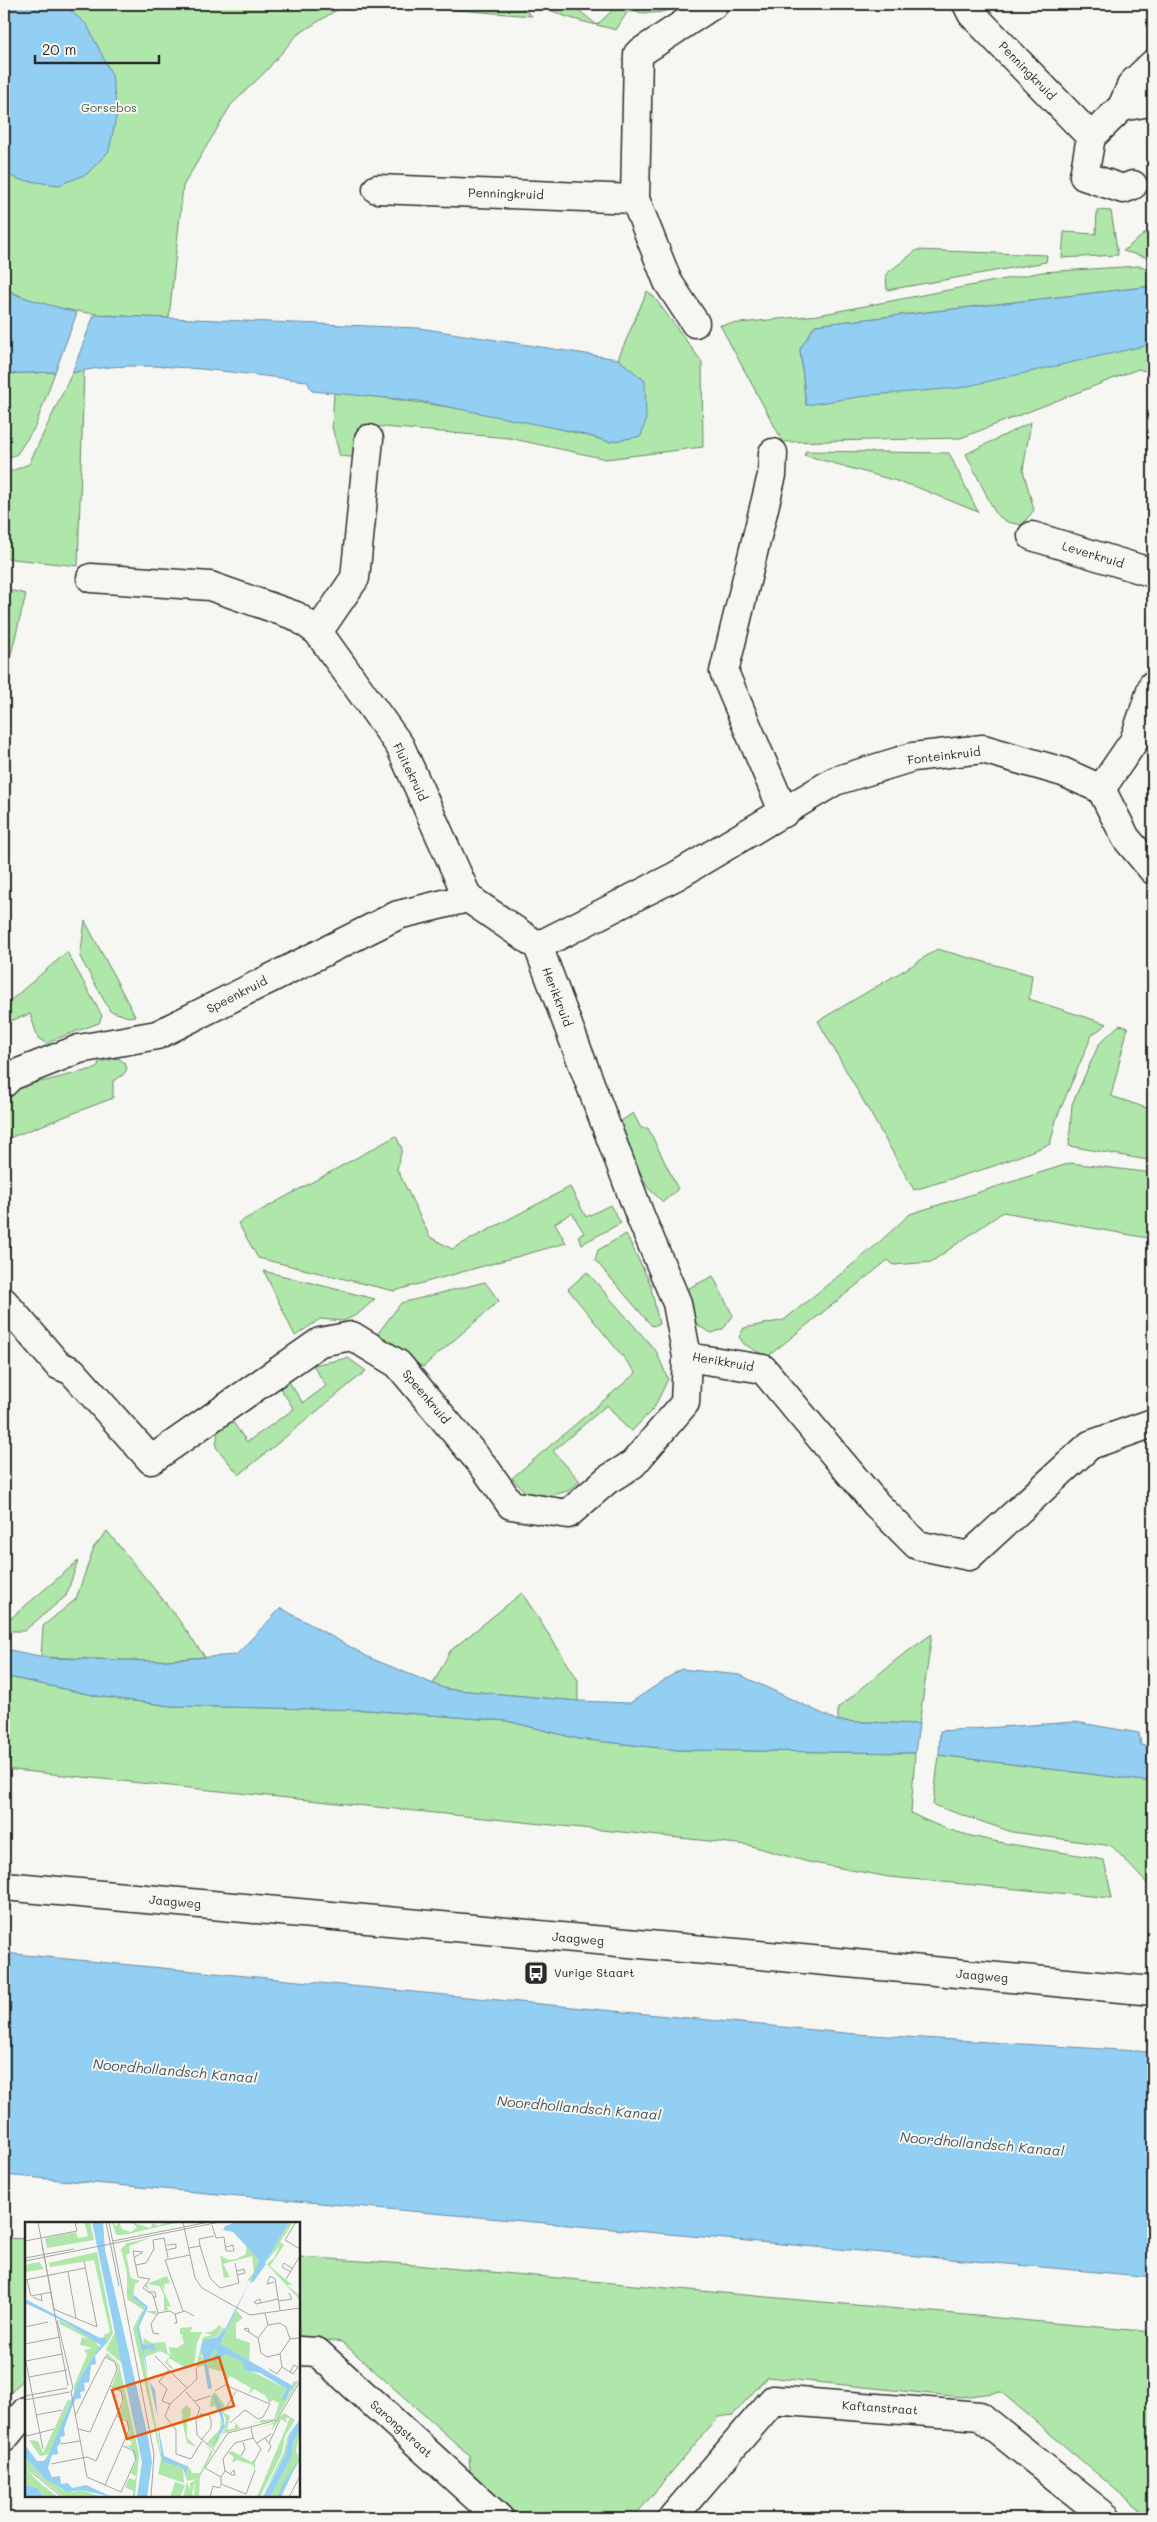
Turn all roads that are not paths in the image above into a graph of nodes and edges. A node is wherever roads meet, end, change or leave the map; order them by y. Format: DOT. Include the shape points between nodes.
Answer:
graph roads {
  1 [pos="714,4"];
  2 [pos="967,4"];
  3 [pos="1153,64"];
  4 [pos="1153,98"];
  5 [pos="1122,107"];
  6 [pos="1091,137"];
  7 [pos="1133,185"];
  8 [pos="377,189"];
  9 [pos="635,199"];
  10 [pos="694,323"];
  11 [pos="369,439"];
  12 [pos="772,453"];
  13 [pos="1032,536"];
  14 [pos="1153,573"];
  15 [pos="91,578"];
  16 [pos="318,632"];
  17 [pos="1153,685"];
  18 [pos="1101,788"];
  19 [pos="784,813"];
  20 [pos="1153,870"];
  21 [pos="468,898"];
  22 [pos="538,946"];
  23 [pos="4,1083"];
  24 [pos="4,1302"];
  25 [pos="687,1357"];
  26 [pos="1153,1423"];
  27 [pos="4,1886"];
  28 [pos="1153,1991"];
  29 [pos="300,2351"];
  30 [pos="25,2412"];
  31 [pos="4,2438"];
  32 [pos="499,2518"];
  33 [pos="672,2518"];
  34 [pos="1107,2518"];
  1 -- 9 [label="street" via="638,54"];
  2 -- 6 [label="street, Penningkruid" via="972,14"];
  3 -- 5 [label="street" via="1132,84"];
  4 -- 5 [label="street" via="1149,102"];
  5 -- 6 [label="street"];
  6 -- 7 [label="street" via="1084,176 1123,189"];
  8 -- 9 [label="street, Penningkruid"];
  9 -- 10 [label="street" via="668,282"];
  11 -- 16 [label="street" via="355,578"];
  12 -- 19 [label="street" via="772,475 724,672"];
  13 -- 14 [label="street, Leverkruid"];
  15 -- 16 [label="street, Fluitekruid" via="210,586 296,616"];
  16 -- 21 [label="street, Fluitekruid" via="400,746"];
  17 -- 18 [label="street" via="1134,741"];
  18 -- 19 [label="street, Fonteinkruid" via="1063,772 983,749 913,757 836,781"];
  18 -- 20 [label="street" via="1126,838"];
  19 -- 22 [label="street, Fonteinkruid" via="676,876"];
  21 -- 22 [label="street"];
  21 -- 23 [label="street, Speenkruid" via="398,915 157,1035 80,1049 12,1076"];
  22 -- 25 [label="street, Herikkruid" via="641,1218 677,1303"];
  24 -- 25 [label="street, Speenkruid" via="58,1365 72,1371 151,1460 320,1342 352,1336 398,1364 485,1468 511,1505 568,1514 608,1480 633,1464 686,1403"];
  25 -- 26 [label="street, Herikkruid" via="764,1369 876,1504 917,1545 969,1556 1090,1445"];
  27 -- 28 [label="street, Jaagweg"];
  29 -- 32 [label="street, Sarongstraat" via="317,2352"];
  30 -- 31 [label="street"];
  33 -- 34 [label="street, Kaftanstraat" via="773,2400 980,2416"];
}
